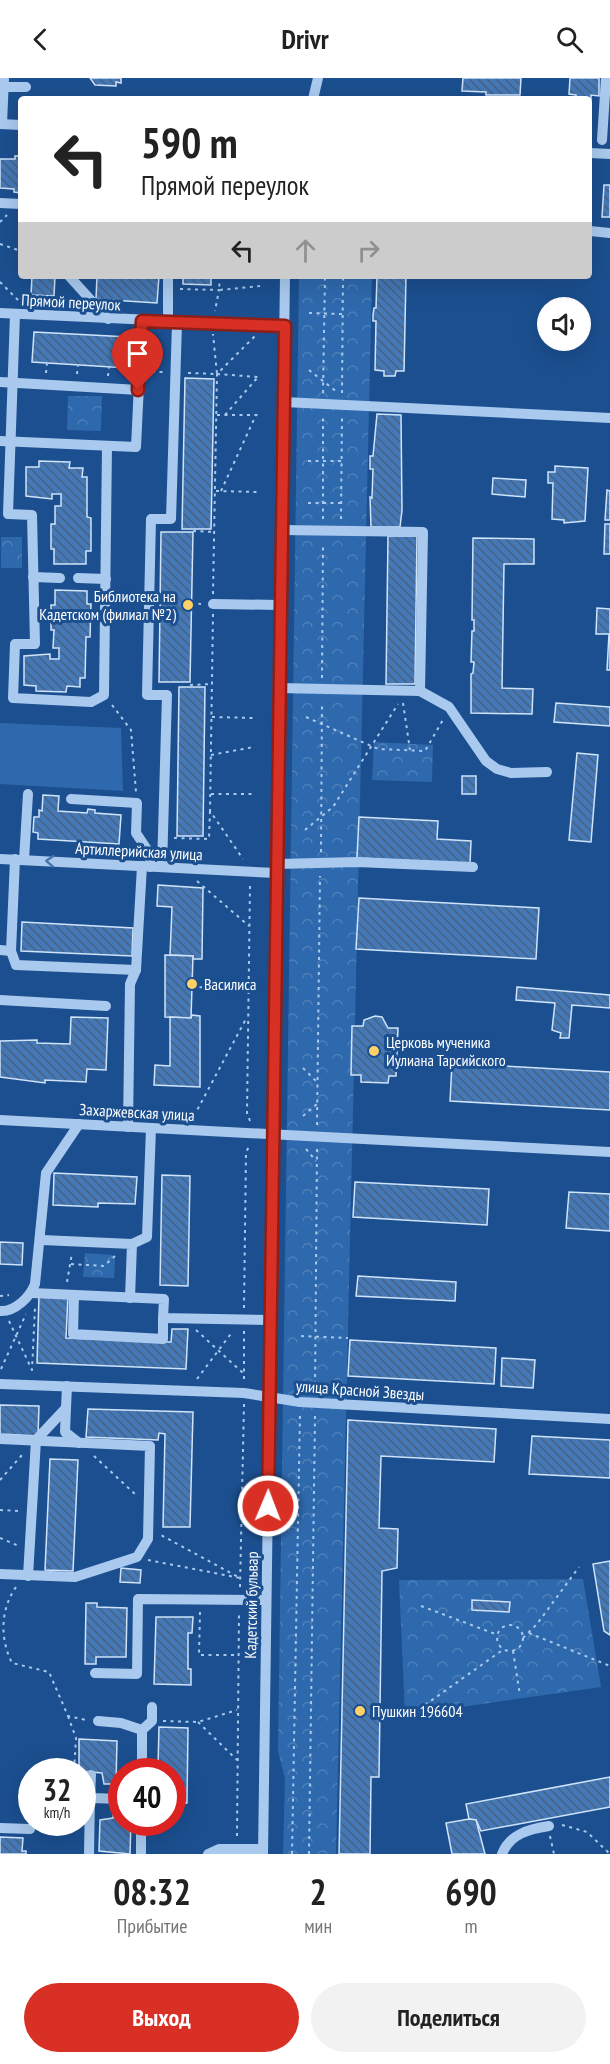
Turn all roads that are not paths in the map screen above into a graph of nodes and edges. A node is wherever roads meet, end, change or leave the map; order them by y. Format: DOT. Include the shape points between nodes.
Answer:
graph roads {
  1 [pos="318,78"];
  2 [pos="606,78"];
  3 [pos="4,82"];
  4 [pos="26,87"];
  5 [pos="314,96"];
  6 [pos="1,124"];
  7 [pos="18,125"];
  8 [pos="602,140"];
  9 [pos="592,153"];
  10 [pos="610,154"];
  11 [pos="0,203"];
  12 [pos="18,204"];
  13 [pos="592,231"];
  14 [pos="610,233"];
  15 [pos="72,279"];
  16 [pos="168,279"];
  17 [pos="285,279"];
  18 [pos="0,313"];
  19 [pos="15,314"];
  20 [pos="108,319"];
  21 [pos="142,321"];
  22 [pos="172,323"];
  23 [pos="285,326"];
  24 [pos="0,382"];
  25 [pos="12,383"];
  26 [pos="138,390"];
  27 [pos="284,402"];
  28 [pos="610,418"];
  29 [pos="5,441"];
  30 [pos="107,446"];
  31 [pos="282,530"];
  32 [pos="33,577"];
  33 [pos="60,578"];
  34 [pos="78,578"];
  35 [pos="106,579"];
  36 [pos="213,604"];
  37 [pos="280,605"];
  38 [pos="279,688"];
  39 [pos="420,691"];
  40 [pos="547,772"];
  41 [pos="28,794"];
  42 [pos="71,799"];
  43 [pos="0,859"];
  44 [pos="19,860"];
  45 [pos="146,866"];
  46 [pos="162,867"];
  47 [pos="473,867"];
  48 [pos="277,869"];
  49 [pos="6,950"];
  50 [pos="136,970"];
  51 [pos="0,1000"];
  52 [pos="106,1006"];
  53 [pos="0,1120"];
  54 [pos="79,1124"];
  55 [pos="128,1126"];
  56 [pos="151,1128"];
  57 [pos="273,1134"];
  58 [pos="610,1152"];
  59 [pos="42,1240"];
  60 [pos="132,1244"];
  61 [pos="34,1293"];
  62 [pos="74,1295"];
  63 [pos="130,1298"];
  64 [pos="3,1311"];
  65 [pos="164,1318"];
  66 [pos="270,1320"];
  67 [pos="0,1384"];
  68 [pos="67,1386"];
  69 [pos="270,1397"];
  70 [pos="66,1408"];
  71 [pos="610,1419"];
  72 [pos="0,1439"];
  73 [pos="36,1440"];
  74 [pos="80,1443"];
  75 [pos="0,1574"];
  76 [pos="26,1576"];
  77 [pos="266,1600"];
  78 [pos="95,1673"];
  79 [pos="152,1707"];
  80 [pos="98,1721"];
  81 [pos="142,1730"];
  82 [pos="142,1758"];
  83 [pos="549,1826"];
  84 [pos="0,1828"];
  85 [pos="18,1829"];
  86 [pos="89,1836"];
  87 [pos="141,1836"];
  88 [pos="263,1852"];
  89 [pos="89,1854"];
  90 [pos="141,1854"];
  91 [pos="208,1854"];
  92 [pos="502,1854"];
  1 -- 5 [label="street"];
  2 -- 8 [label="street"];
  3 -- 4 [label="street"];
  3 -- 6 [label="street"];
  6 -- 7 [label="street"];
  9 -- 10 [label="street"];
  11 -- 12 [label="street"];
  13 -- 14 [label="street"];
  15 -- 20 [label="street"];
  16 -- 22 [label="street"];
  17 -- 23 [label="street, Кадетский бульвар"];
  18 -- 19 [label="street, Прямой переулок"];
  19 -- 20 [label="street, Прямой переулок"];
  19 -- 25 [label="street"];
  20 -- 21 [label="street, Прямой переулок"];
  21 -- 22 [label="street, Прямой переулок"];
  21 -- 26 [label="street"];
  22 -- 23 [label="street, Прямой переулок"];
  22 -- 46 [label="street" via="175,373 171,519 151,519 147,694 167,695"];
  23 -- 27 [label="street, Кадетский бульвар"];
  24 -- 25 [label="street"];
  25 -- 26 [label="street"];
  25 -- 29 [label="street"];
  26 -- 30 [label="street" via="136,447"];
  27 -- 28 [label="street"];
  27 -- 31 [label="street, Кадетский бульвар"];
  29 -- 30 [label="street"];
  29 -- 32 [label="street" via="8,514 32,515"];
  30 -- 35 [label="street"];
  31 -- 37 [label="street, Кадетский бульвар"];
  31 -- 39 [label="street" via="423,532"];
  32 -- 33 [label="street"];
  32 -- 35 [label="street" via="35,644 15,644 13,698 91,702 104,695"];
  34 -- 35 [label="street"];
  36 -- 37 [label="street"];
  37 -- 38 [label="street, Кадетский бульвар"];
  38 -- 39 [label="street"];
  38 -- 48 [label="street, Кадетский бульвар"];
  39 -- 40 [label="street" via="449,707 486,761 497,770"];
  41 -- 44 [label="street"];
  42 -- 45 [label="street" via="137,803 136,832 150,854"];
  43 -- 44 [label="street, Артиллерийская улица"];
  45 -- 44 [label="street, Артиллерийская улица, one-way"];
  44 -- 49 [label="street"];
  45 -- 46 [label="street, Артиллерийская улица"];
  45 -- 50 [label="street"];
  46 -- 48 [label="street, Артиллерийская улица"];
  47 -- 48 [label="street, Артиллерийская улица" via="357,862"];
  48 -- 57 [label="street, Кадетский бульвар"];
  49 -- 50 [label="street" via="16,965"];
  50 -- 55 [label="street" via="130,984"];
  51 -- 52 [label="street"];
  53 -- 54 [label="street, Захаржевская улица"];
  54 -- 55 [label="street, Захаржевская улица"];
  54 -- 59 [label="street" via="46,1173"];
  55 -- 56 [label="street, Захаржевская улица"];
  56 -- 57 [label="street, Захаржевская улица"];
  56 -- 60 [label="street" via="147,1237"];
  57 -- 58 [label="street, Захаржевская улица"];
  57 -- 66 [label="street, Кадетский бульвар"];
  59 -- 60 [label="street"];
  59 -- 61 [label="street"];
  60 -- 63 [label="street"];
  61 -- 62 [label="street"];
  61 -- 64 [label="street"];
  62 -- 63 [label="street"];
  62 -- 65 [label="street" via="73,1334 163,1339"];
  63 -- 65 [label="street" via="164,1299"];
  65 -- 66 [label="street"];
  66 -- 69 [label="street, Кадетский бульвар"];
  67 -- 68 [label="street, улица Красной Звезды"];
  68 -- 69 [label="street, улица Красной Звезды"];
  68 -- 70 [label="street"];
  69 -- 71 [label="street, улица Красной Звезды" via="326,1404"];
  69 -- 77 [label="street, Кадетский бульвар"];
  70 -- 73 [label="street"];
  70 -- 74 [label="street" via="65,1431"];
  72 -- 73 [label="street"];
  73 -- 74 [label="street"];
  73 -- 76 [label="street"];
  74 -- 76 [label="street" via="150,1446 148,1539 137,1557 75,1577"];
  75 -- 76 [label="street"];
  77 -- 78 [label="street" via="138,1599 137,1674"];
  77 -- 88 [label="street, Кадетский бульвар"];
  79 -- 81 [label="street" via="152,1721"];
  80 -- 81 [label="street"];
  81 -- 82 [label="street"];
  83 -- 92 [label="street" via="527,1830 513,1838"];
  84 -- 85 [label="street"];
  86 -- 89 [label="street"];
  87 -- 90 [label="street"];
  88 -- 91 [label="street" via="237,1849"];
}
